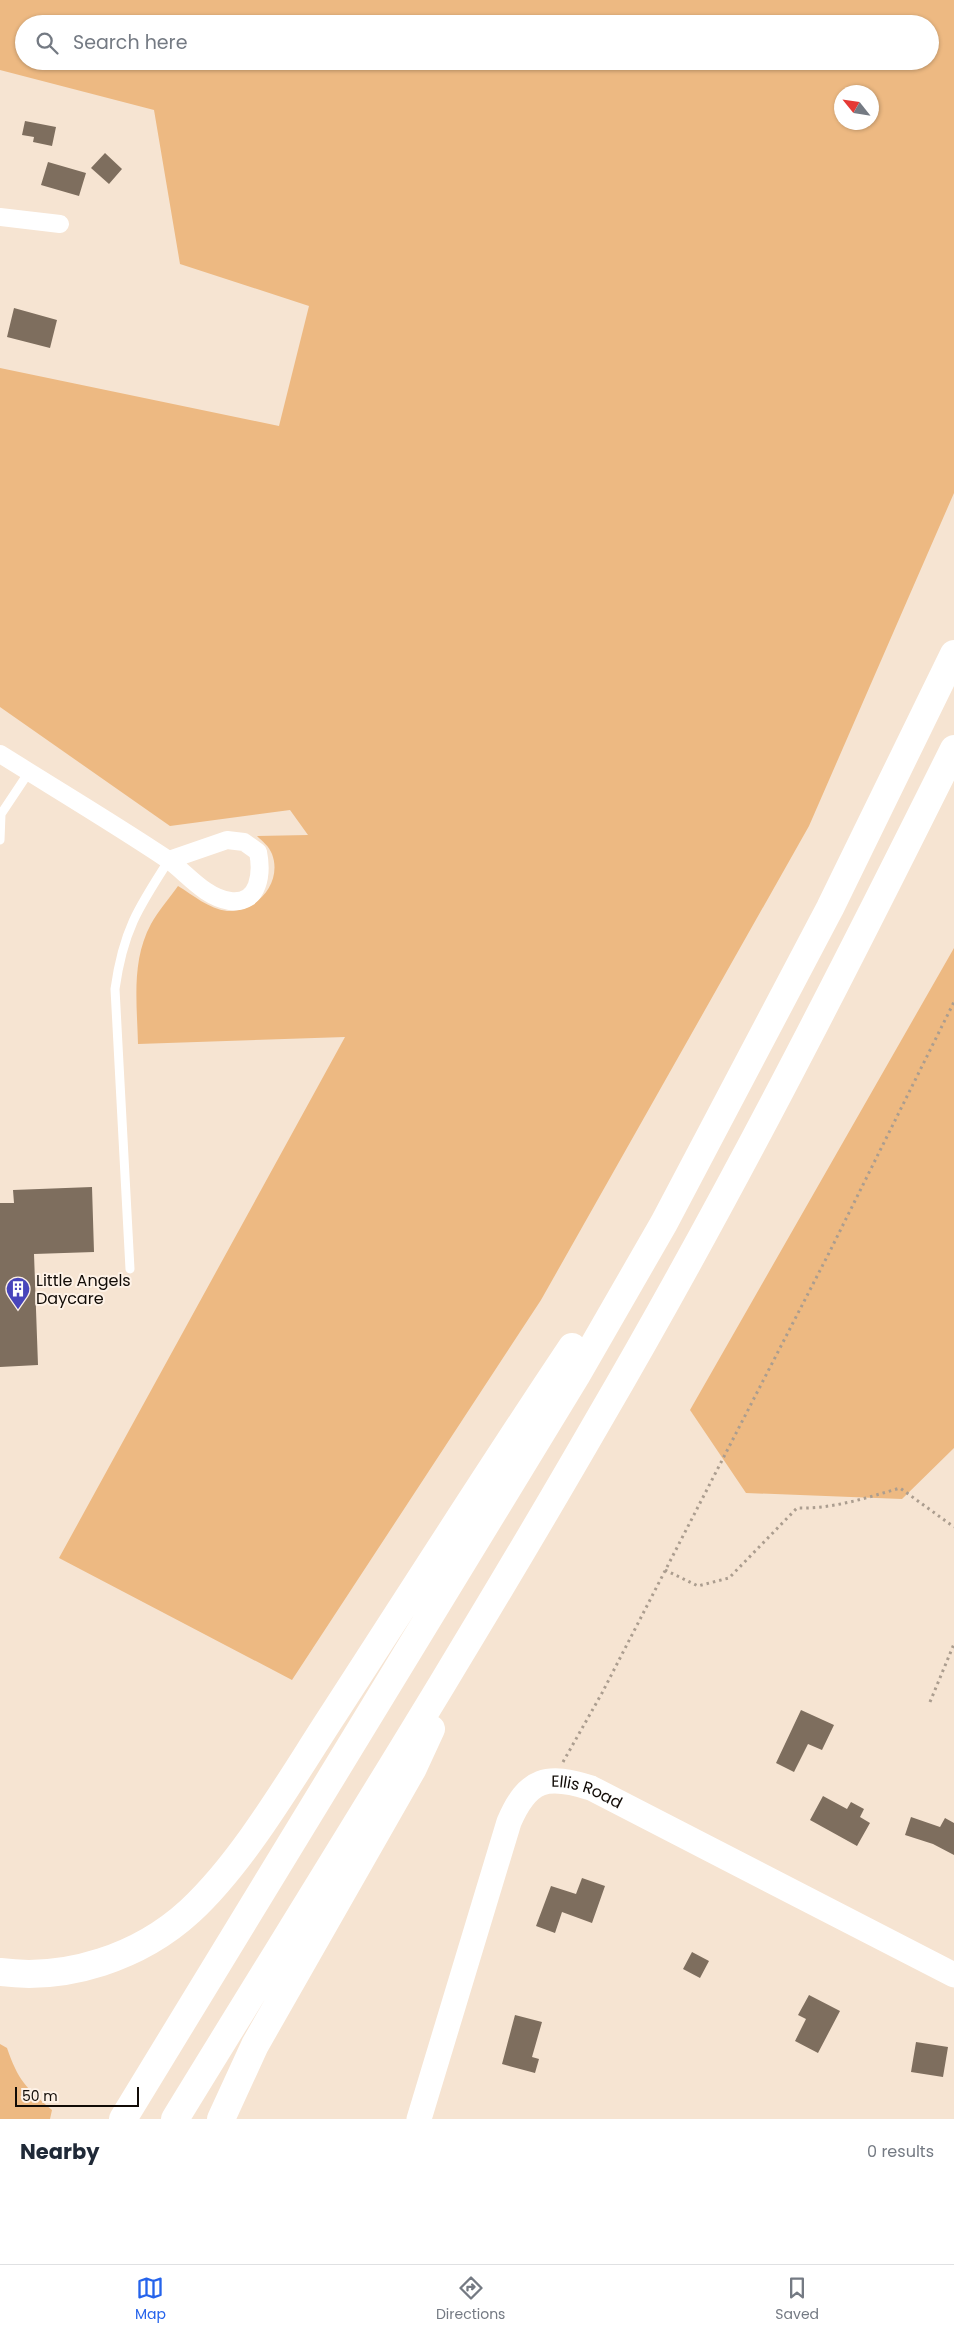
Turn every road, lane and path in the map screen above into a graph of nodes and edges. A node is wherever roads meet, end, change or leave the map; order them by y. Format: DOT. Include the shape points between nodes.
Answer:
graph roads {
  1 [pos="0,217"];
  2 [pos="60,224"];
  3 [pos="954,654"];
  4 [pos="954,749"];
  5 [pos="0,754"];
  6 [pos="28,772"];
  7 [pos="1,814"];
  8 [pos="0,840"];
  9 [pos="169,860"];
  10 [pos="954,1002"];
  11 [pos="664,1223"];
  12 [pos="130,1269"];
  13 [pos="954,1527"];
  14 [pos="665,1570"];
  15 [pos="480,1620"];
  16 [pos="954,1644"];
  17 [pos="930,1702"];
  18 [pos="560,1780"];
  19 [pos="0,1972"];
  20 [pos="954,1975"];
  21 [pos="123,2119"];
  22 [pos="174,2119"];
  23 [pos="221,2119"];
  24 [pos="419,2119"];
  1 -- 2 [label="street"];
  3 -- 11 [label="highway" via="830,908"];
  4 -- 15 [label="highway" via="841,977 693,1254"];
  5 -- 6 [label="street"];
  6 -- 7 [label="lane"];
  6 -- 9 [label="street"];
  7 -- 8 [label="lane"];
  9 -- 9 [label="street" via="213,894 231,901 247,898 260,883 258,852 244,842 227,840"];
  9 -- 12 [label="lane" via="129,926 119,958 115,989"];
  10 -- 14 [label="path"];
  11 -- 19 [label="highway" via="631,1259 278,1800 225,1874 189,1912 152,1940 114,1958 75,1969 40,1973"];
  11 -- 21 [label="highway" via="570,1384"];
  13 -- 14 [label="path" via="900,1488 851,1502 797,1508 729,1578 698,1586"];
  14 -- 18 [label="path" via="564,1760"];
  15 -- 22 [label="highway"];
  15 -- 23 [label="highway" via="413,1768 255,2045"];
  16 -- 17 [label="path"];
  18 -- 20 [label="street, Ellis Road" via="591,1788"];
  18 -- 24 [label="street, Ellis Road" via="542,1782 531,1789 522,1797 509,1822"];
}
